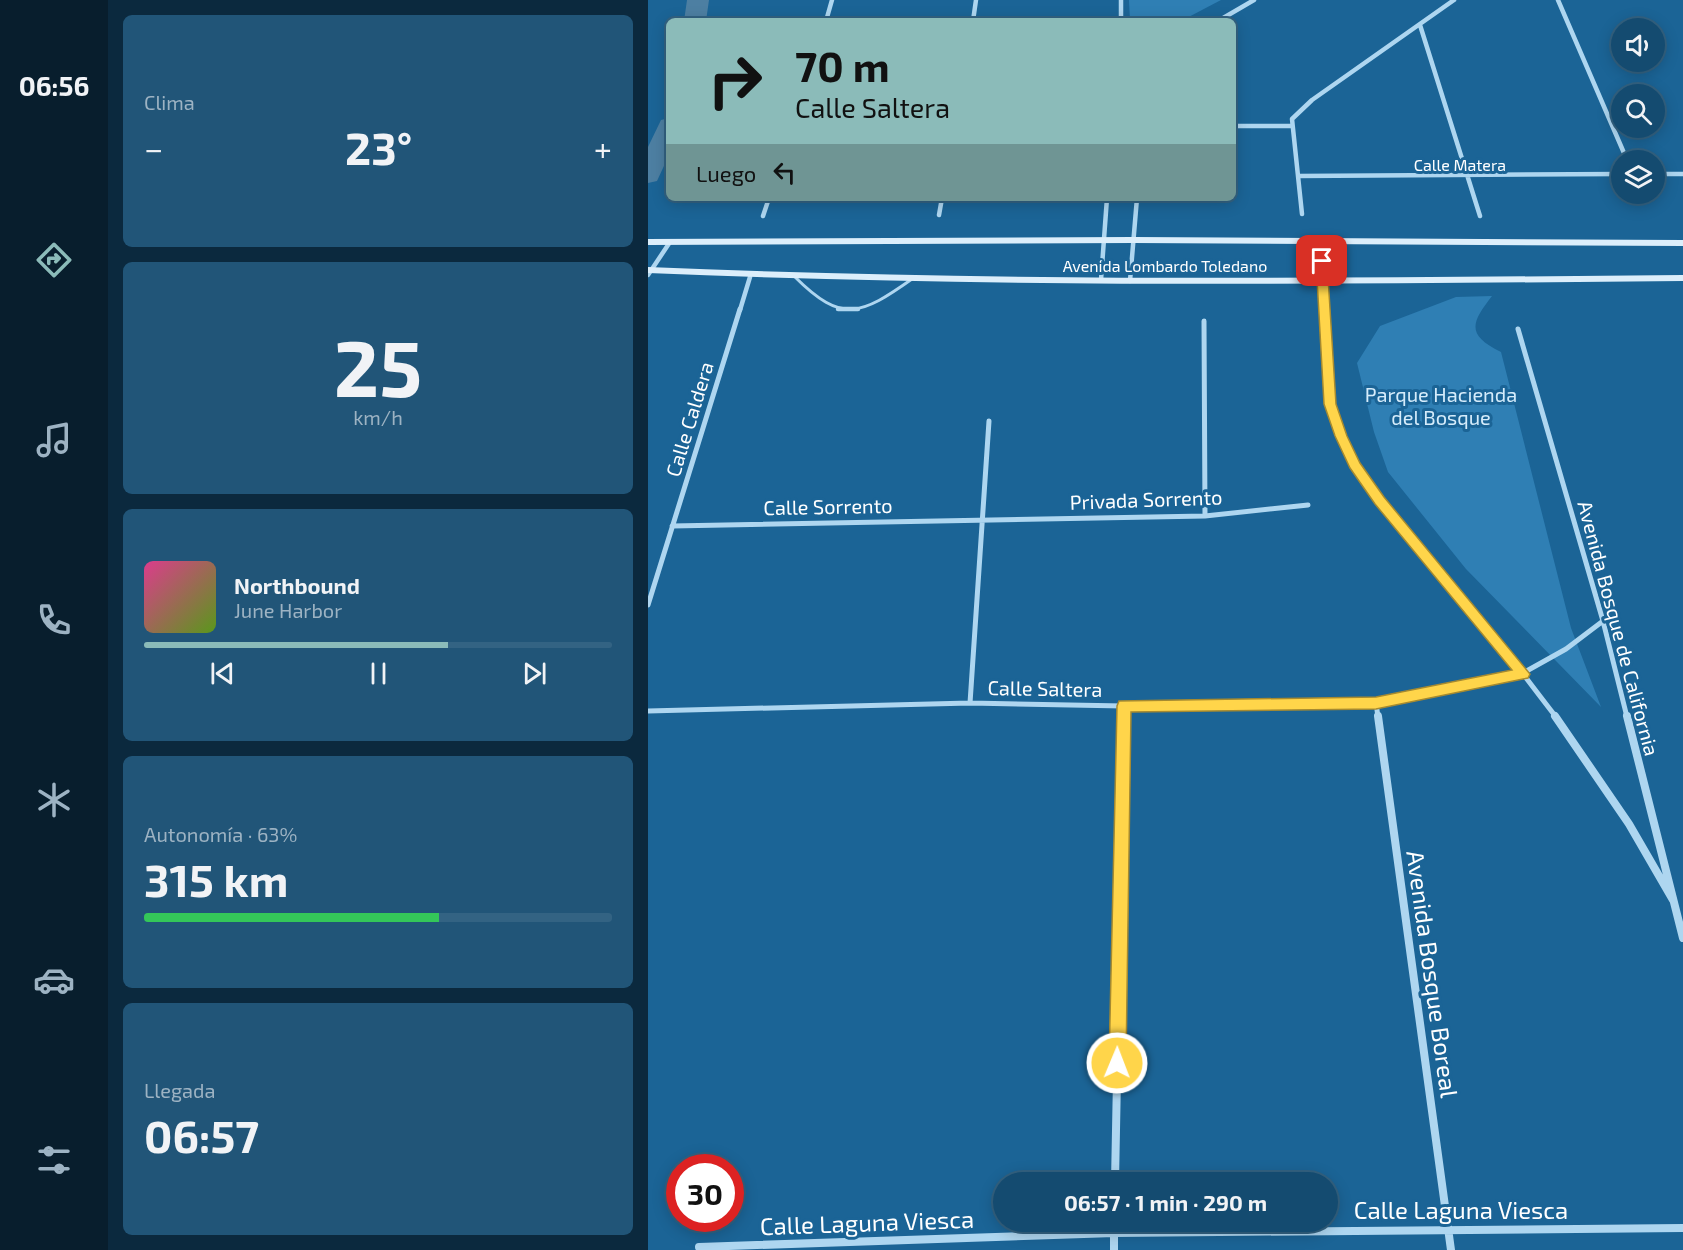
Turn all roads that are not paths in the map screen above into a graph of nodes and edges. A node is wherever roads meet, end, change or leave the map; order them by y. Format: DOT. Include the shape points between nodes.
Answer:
graph roads {
  1 [pos="832,0"];
  2 [pos="976,0"];
  3 [pos="1121,0"];
  4 [pos="1254,0"];
  5 [pos="1454,0"];
  6 [pos="1558,0"];
  7 [pos="827,18"];
  8 [pos="973,18"];
  9 [pos="1121,18"];
  10 [pos="1223,18"];
  11 [pos="1420,25"];
  12 [pos="1236,126"];
  13 [pos="1291,126"];
  14 [pos="1624,150"];
  15 [pos="1611,174"];
  16 [pos="1665,174"];
  17 [pos="1683,174"];
  18 [pos="1298,176"];
  19 [pos="1467,176"];
  20 [pos="768,201"];
  21 [pos="941,201"];
  22 [pos="1107,201"];
  23 [pos="1137,201"];
  24 [pos="1302,214"];
  25 [pos="939,215"];
  26 [pos="763,216"];
  27 [pos="1480,216"];
  28 [pos="1133,240"];
  29 [pos="1104,241"];
  30 [pos="648,242"];
  31 [pos="670,242"];
  32 [pos="1320,242"];
  33 [pos="1683,243"];
  34 [pos="649,272"];
  35 [pos="750,277"];
  36 [pos="795,277"];
  37 [pos="1683,278"];
  38 [pos="912,279"];
  39 [pos="1101,280"];
  40 [pos="1323,280"];
  41 [pos="1130,281"];
  42 [pos="1204,321"];
  43 [pos="1518,329"];
  44 [pos="989,421"];
  45 [pos="1308,505"];
  46 [pos="1204,516"];
  47 [pos="984,520"];
  48 [pos="672,526"];
  49 [pos="648,605"];
  50 [pos="1603,621"];
  51 [pos="1523,674"];
  52 [pos="970,703"];
  53 [pos="1376,703"];
  54 [pos="1124,706"];
  55 [pos="648,711"];
  56 [pos="1673,900"];
  57 [pos="1683,938"];
  58 [pos="1115,1172"];
  59 [pos="1449,1228"];
  60 [pos="1683,1228"];
  61 [pos="1114,1233"];
  62 [pos="699,1247"];
  63 [pos="802,1247"];
  64 [pos="1114,1250"];
  65 [pos="1451,1250"];
  1 -- 7 [label="street"];
  2 -- 8 [label="street"];
  3 -- 9 [label="street"];
  4 -- 10 [label="street"];
  5 -- 11 [label="street"];
  6 -- 14 [label="street"];
  11 -- 13 [label="street" via="1312,100 1292,119"];
  11 -- 19 [label="street"];
  12 -- 13 [label="street"];
  13 -- 18 [label="street"];
  15 -- 19 [label="street, Calle Matera"];
  16 -- 17 [label="street"];
  18 -- 19 [label="street, Calle Matera"];
  18 -- 24 [label="street"];
  19 -- 27 [label="street"];
  20 -- 26 [label="street"];
  21 -- 25 [label="street"];
  22 -- 29 [label="street"];
  23 -- 28 [label="street"];
  28 -- 29 [label="main road, Avenida Lombardo Toledano"];
  28 -- 32 [label="main road, Avenida Lombardo Toledano"];
  28 -- 41 [label="street"];
  29 -- 31 [label="main road, Avenida Lombardo Toledano"];
  29 -- 39 [label="street"];
  30 -- 31 [label="main road, Avenida Lombardo Toledano"];
  31 -- 34 [label="street"];
  32 -- 33 [label="main road, Avenida Lombardo Toledano"];
  32 -- 40 [label="street"];
  34 -- 35 [label="main road, Avenida Lombardo Toledano"];
  35 -- 36 [label="main road, Avenida Lombardo Toledano"];
  35 -- 48 [label="street, Calle Caldera"];
  36 -- 38 [label="main road, Avenida Lombardo Toledano"];
  36 -- 38 [label="lane" via="821,303 852,311 869,308"];
  37 -- 40 [label="main road, Avenida Lombardo Toledano"];
  38 -- 39 [label="main road, Avenida Lombardo Toledano"];
  39 -- 41 [label="main road, Avenida Lombardo Toledano"];
  40 -- 41 [label="main road, Avenida Lombardo Toledano"];
  40 -- 51 [label="street" via="1330,404 1355,465 1379,501"];
  42 -- 46 [label="street"];
  43 -- 50 [label="street, Avenida Bosque de California"];
  44 -- 47 [label="street"];
  45 -- 46 [label="street, Privada Sorrento"];
  46 -- 47 [label="street, Privada Sorrento"];
  47 -- 48 [label="street, Calle Sorrento"];
  47 -- 52 [label="street"];
  48 -- 49 [label="street, Calle Caldera"];
  50 -- 51 [label="street, Calle Saltera"];
  50 -- 56 [label="street, Avenida Bosque de California"];
  51 -- 53 [label="street, Calle Saltera"];
  51 -- 56 [label="street" via="1592,766"];
  52 -- 54 [label="street, Calle Saltera"];
  52 -- 55 [label="street, Calle Saltera"];
  53 -- 54 [label="street, Calle Saltera"];
  53 -- 59 [label="street, Avenida Bosque Boreal"];
  54 -- 58 [label="street"];
  56 -- 57 [label="street, Avenida Bosque de California"];
  59 -- 60 [label="street, Calle Laguna Viesca"];
  59 -- 61 [label="street, Calle Laguna Viesca"];
  59 -- 65 [label="street, Avenida Bosque Boreal"];
  61 -- 63 [label="street, Calle Laguna Viesca"];
  61 -- 64 [label="street"];
  62 -- 63 [label="street, Calle Laguna Viesca"];
}
